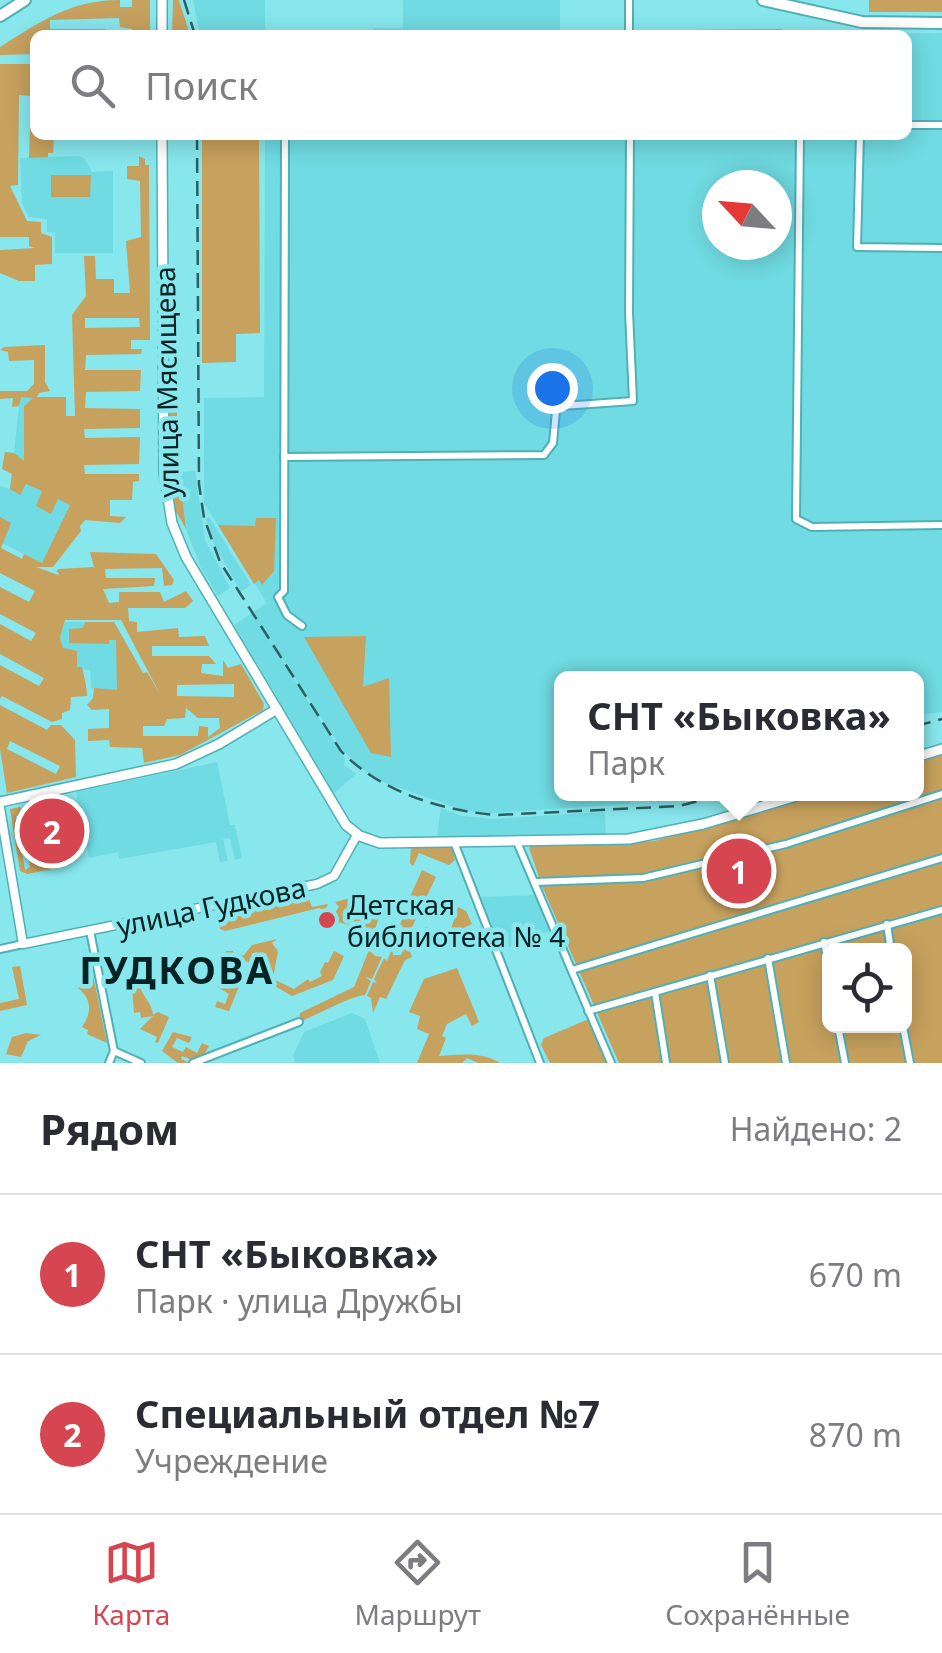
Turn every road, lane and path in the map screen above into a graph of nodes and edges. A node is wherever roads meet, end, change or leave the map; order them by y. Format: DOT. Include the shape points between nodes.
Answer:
graph roads {
  1 [pos="25,0"];
  2 [pos="162,0"];
  3 [pos="629,0"];
  4 [pos="770,1"];
  5 [pos="0,16"];
  6 [pos="942,23"];
  7 [pos="162,30"];
  8 [pos="629,30"];
  9 [pos="912,125"];
  10 [pos="942,125"];
  11 [pos="162,140"];
  12 [pos="286,140"];
  13 [pos="630,140"];
  14 [pos="800,140"];
  15 [pos="860,140"];
  16 [pos="942,248"];
  17 [pos="284,458"];
  18 [pos="942,526"];
  19 [pos="302,626"];
  20 [pos="277,709"];
  21 [pos="779,801"];
  22 [pos="920,801"];
  23 [pos="0,805"];
  24 [pos="343,822"];
  25 [pos="357,835"];
  26 [pos="517,840"];
  27 [pos="454,842"];
  28 [pos="380,843"];
  29 [pos="348,852"];
  30 [pos="942,858"];
  31 [pos="536,882"];
  32 [pos="942,910"];
  33 [pos="887,924"];
  34 [pos="90,931"];
  35 [pos="824,942"];
  36 [pos="891,943"];
  37 [pos="22,944"];
  38 [pos="0,949"];
  39 [pos="768,958"];
  40 [pos="572,970"];
  41 [pos="710,975"];
  42 [pos="655,992"];
  43 [pos="588,1011"];
  44 [pos="299,1022"];
  45 [pos="839,1033"];
  46 [pos="905,1033"];
  47 [pos="114,1051"];
  48 [pos="109,1063"];
  49 [pos="142,1063"];
  50 [pos="193,1063"];
  51 [pos="540,1063"];
  52 [pos="612,1063"];
  53 [pos="666,1063"];
  54 [pos="725,1063"];
  55 [pos="786,1063"];
  56 [pos="845,1063"];
  57 [pos="910,1063"];
  1 -- 5 [label="main road"];
  2 -- 7 [label="main road"];
  3 -- 8 [label="street"];
  4 -- 6 [label="main road" via="862,22"];
  9 -- 10 [label="street"];
  11 -- 20 [label="main road, улица Мясищева" via="168,510 181,549"];
  12 -- 17 [label="street"];
  13 -- 17 [label="street" via="633,402 562,406 544,455"];
  14 -- 18 [label="street" via="796,519 812,526"];
  15 -- 16 [label="street" via="857,247"];
  17 -- 19 [label="street" via="284,591 278,597"];
  20 -- 23 [label="main road" via="176,764"];
  20 -- 24 [label="main road, улица Мясищева"];
  21 -- 26 [label="main road" via="650,836"];
  22 -- 31 [label="street" via="786,844 643,878"];
  23 -- 37 [label="street"];
  24 -- 25 [label="main road, улица Мясищева"];
  24 -- 29 [label="street"];
  25 -- 28 [label="main road"];
  25 -- 29 [label="street, улица Гудкова"];
  26 -- 27 [label="main road"];
  26 -- 31 [label="street"];
  27 -- 28 [label="main road"];
  27 -- 51 [label="street"];
  28 -- 29 [label="street, улица Гудкова"];
  29 -- 34 [label="street, улица Гудкова" via="334,876 317,884"];
  30 -- 40 [label="street"];
  31 -- 40 [label="street"];
  32 -- 33 [label="street"];
  33 -- 35 [label="street"];
  33 -- 36 [label="street"];
  34 -- 37 [label="street, улица Гудкова"];
  34 -- 47 [label="street"];
  35 -- 39 [label="street"];
  37 -- 38 [label="street, улица Гудкова"];
  39 -- 41 [label="street"];
  39 -- 55 [label="street"];
  40 -- 43 [label="street"];
  41 -- 42 [label="street"];
  41 -- 54 [label="street"];
  42 -- 43 [label="street"];
  42 -- 53 [label="street"];
  43 -- 52 [label="street"];
  44 -- 50 [label="street"];
  45 -- 56 [label="street"];
  46 -- 57 [label="street"];
  47 -- 48 [label="street"];
  47 -- 49 [label="street"];
}
